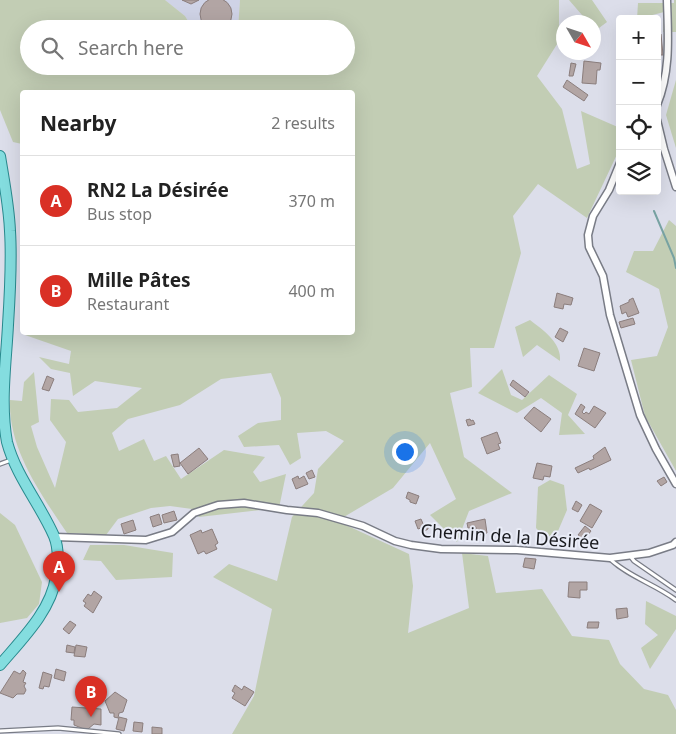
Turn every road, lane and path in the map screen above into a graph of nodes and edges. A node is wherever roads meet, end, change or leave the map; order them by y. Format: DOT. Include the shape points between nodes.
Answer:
graph roads {
  1 [pos="667,0"];
  2 [pos="657,105"];
  3 [pos="661,137"];
  4 [pos="0,156"];
  5 [pos="616,173"];
  6 [pos="676,187"];
  7 [pos="4,336"];
  8 [pos="14,459"];
  9 [pos="0,464"];
  10 [pos="676,484"];
  11 [pos="55,537"];
  12 [pos="676,542"];
  13 [pos="631,557"];
  14 [pos="610,558"];
  15 [pos="676,590"];
  16 [pos="676,600"];
  17 [pos="0,666"];
  18 [pos="0,731"];
  19 [pos="119,734"];
  1 -- 2 [label="street" via="668,63"];
  3 -- 6 [label="street"];
  4 -- 7 [label="main road" via="11,262"];
  5 -- 10 [label="street" via="593,216 588,235 589,247 603,276 610,315 640,415"];
  7 -- 8 [label="main road" via="3,419 7,443"];
  8 -- 9 [label="lane"];
  8 -- 11 [label="main road"];
  11 -- 14 [label="street, Chemin de la Désirée" via="146,540 172,532 194,513 218,505 244,503 318,513 411,545"];
  11 -- 17 [label="main road" via="57,564 51,596"];
  12 -- 13 [label="street, Chemin de la Désirée" via="649,554"];
  13 -- 14 [label="street, Chemin de la Désirée"];
  13 -- 15 [label="lane"];
  14 -- 16 [label="lane" via="627,573"];
  18 -- 19 [label="lane" via="58,728"];
}
